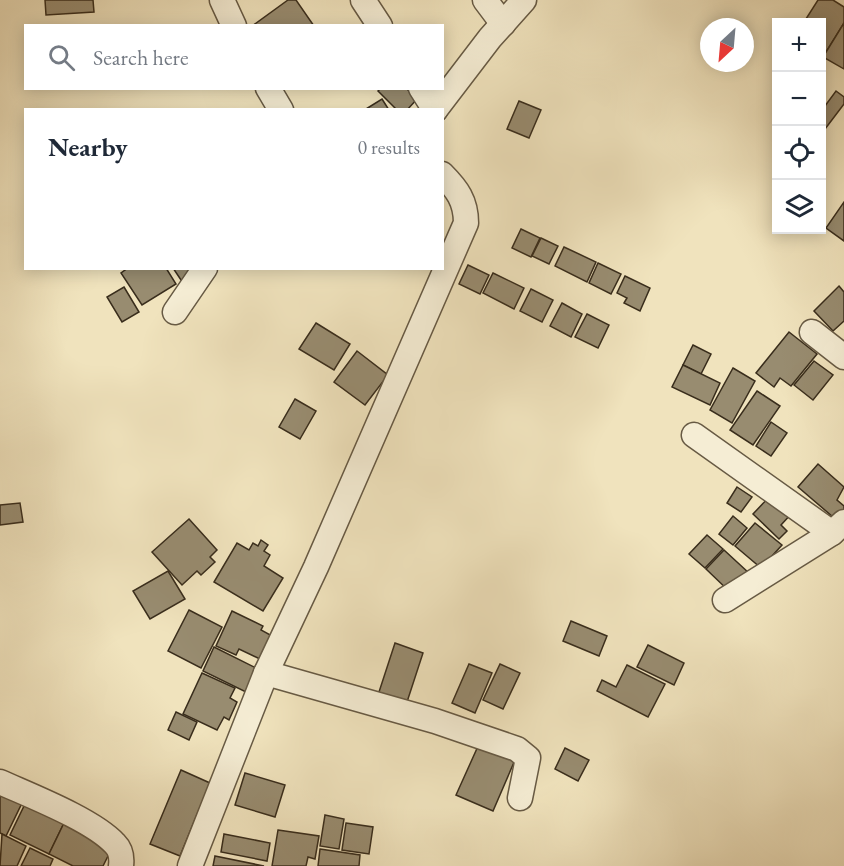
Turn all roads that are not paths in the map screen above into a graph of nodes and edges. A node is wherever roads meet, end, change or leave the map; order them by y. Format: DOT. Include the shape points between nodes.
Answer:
graph roads {
  1 [pos="222,0"];
  2 [pos="363,0"];
  3 [pos="485,0"];
  4 [pos="524,0"];
  5 [pos="233,24"];
  6 [pos="379,24"];
  7 [pos="503,24"];
  8 [pos="269,90"];
  9 [pos="422,90"];
  10 [pos="280,108"];
  11 [pos="434,108"];
  12 [pos="437,108"];
  13 [pos="444,176"];
  14 [pos="205,270"];
  15 [pos="175,312"];
  16 [pos="812,332"];
  17 [pos="844,357"];
  18 [pos="694,435"];
  19 [pos="838,527"];
  20 [pos="725,600"];
  21 [pos="266,673"];
  22 [pos="0,782"];
  23 [pos="520,798"];
  24 [pos="121,866"];
  25 [pos="190,866"];
  1 -- 5 [label="street"];
  2 -- 6 [label="street"];
  3 -- 7 [label="street"];
  4 -- 7 [label="street"];
  7 -- 12 [label="street"];
  8 -- 10 [label="street"];
  9 -- 11 [label="street"];
  13 -- 21 [label="street" via="466,206 466,223"];
  14 -- 15 [label="street"];
  16 -- 17 [label="street"];
  18 -- 19 [label="street"];
  19 -- 20 [label="street"];
  21 -- 23 [label="street" via="435,721 517,749 528,758"];
  21 -- 25 [label="street"];
  22 -- 24 [label="street" via="99,832 119,850"];
}
